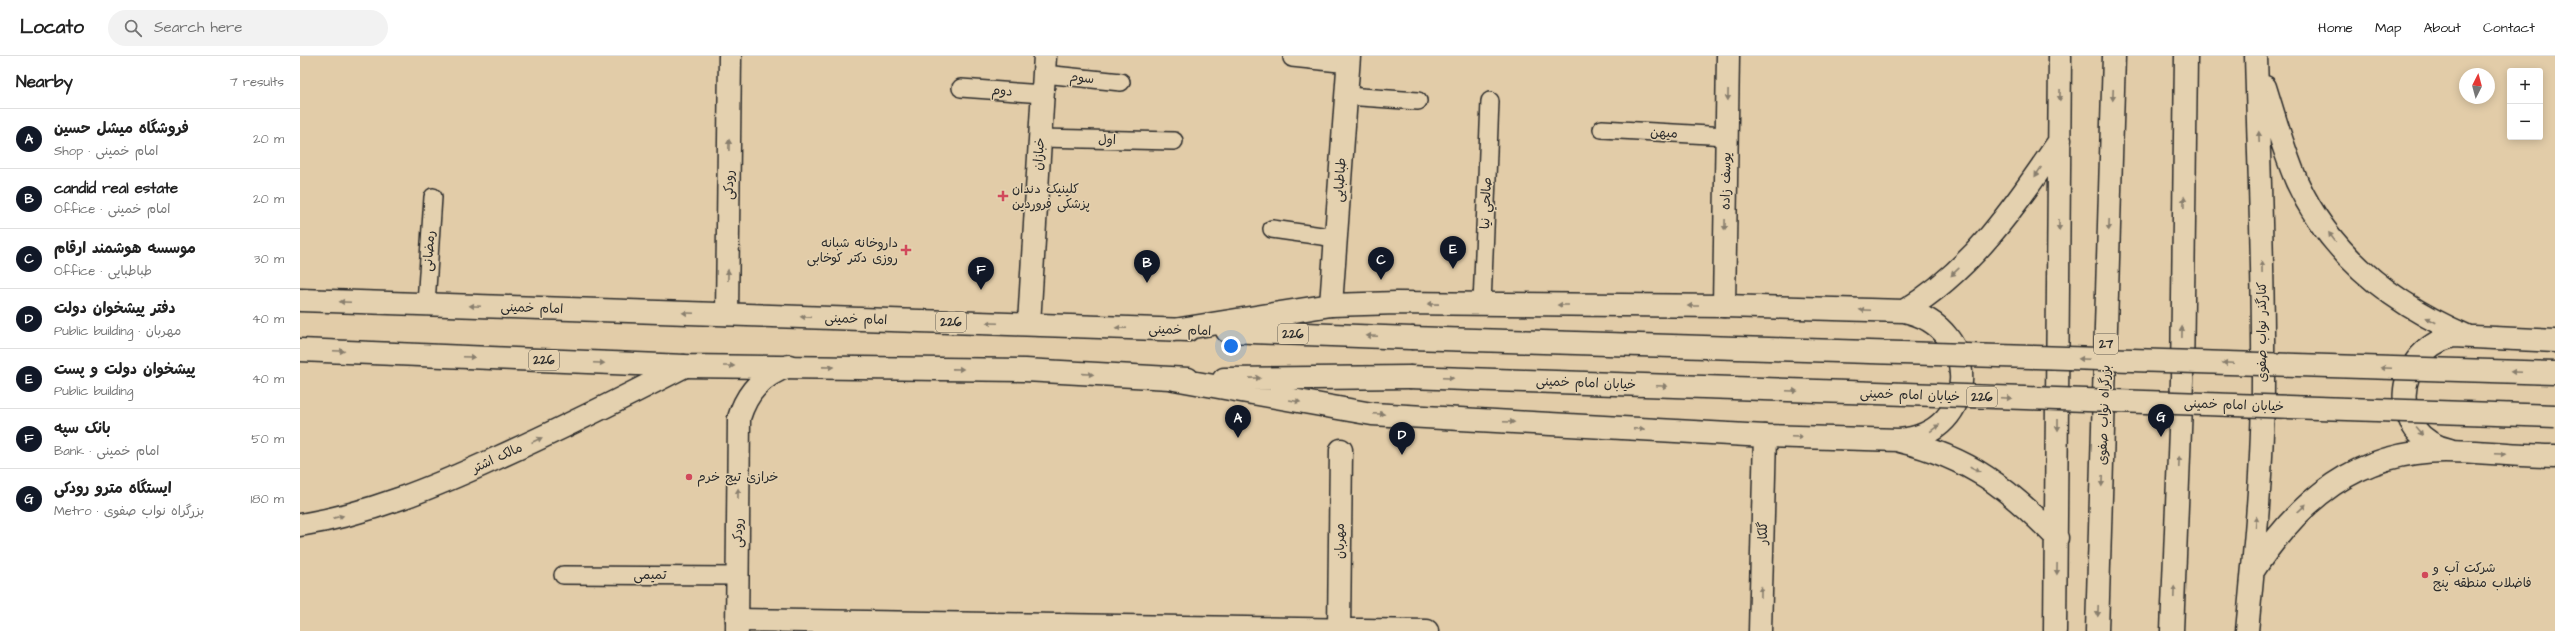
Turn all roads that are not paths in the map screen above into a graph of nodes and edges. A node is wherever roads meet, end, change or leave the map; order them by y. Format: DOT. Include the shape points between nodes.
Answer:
graph roads {
  1 [pos="730,56"];
  2 [pos="1728,56"];
  3 [pos="2060,56"];
  4 [pos="2114,56"];
  5 [pos="2186,56"];
  6 [pos="1292,58"];
  7 [pos="2256,59"];
  8 [pos="1349,60"];
  9 [pos="1044,75"];
  10 [pos="1120,82"];
  11 [pos="961,88"];
  12 [pos="1346,96"];
  13 [pos="1418,100"];
  14 [pos="1490,101"];
  15 [pos="1602,129"];
  16 [pos="1727,136"];
  17 [pos="1040,138"];
  18 [pos="2060,140"];
  19 [pos="1174,141"];
  20 [pos="433,197"];
  21 [pos="1272,229"];
  22 [pos="1336,238"];
  23 [pos="300,300"];
  24 [pos="426,304"];
  25 [pos="1331,305"];
  26 [pos="1482,305"];
  27 [pos="1724,306"];
  28 [pos="1904,311"];
  29 [pos="728,314"];
  30 [pos="1029,324"];
  31 [pos="1174,330"];
  32 [pos="2467,336"];
  33 [pos="2555,341"];
  34 [pos="300,350"];
  35 [pos="685,366"];
  36 [pos="789,366"];
  37 [pos="2555,373"];
  38 [pos="1174,379"];
  39 [pos="2555,416"];
  40 [pos="1765,436"];
  41 [pos="1899,440"];
  42 [pos="1341,450"];
  43 [pos="2461,452"];
  44 [pos="2555,456"];
  45 [pos="300,525"];
  46 [pos="2057,538"];
  47 [pos="2253,572"];
  48 [pos="563,574"];
  49 [pos="737,576"];
  50 [pos="737,626"];
  51 [pos="1339,630"];
  52 [pos="1427,631"];
  53 [pos="1760,631"];
  54 [pos="2055,631"];
  55 [pos="2097,631"];
  56 [pos="2172,631"];
  57 [pos="2247,631"];
  29 -- 1 [label="main road, رودکی, one-way"];
  2 -- 16 [label="main road, یوسف زاده, one-way"];
  3 -- 18 [label="main road, one-way"];
  4 -- 55 [label="main road, بزرگراه نواب صفوی / 27, one-way"];
  56 -- 5 [label="main road, one-way" via="2182,380"];
  6 -- 8 [label="lane"];
  32 -- 7 [label="main road, one-way" via="2431,321 2398,300 2367,276 2340,248 2317,217 2298,183 2283,147"];
  47 -- 7 [label="main road, کنارگذر نواب صفوی, one-way" via="2263,381"];
  8 -- 12 [label="main road, طباطبایی"];
  9 -- 10 [label="lane, سوم"];
  9 -- 11 [label="lane, دوم"];
  9 -- 17 [label="main road, خبازان"];
  12 -- 13 [label="lane"];
  12 -- 22 [label="main road, طباطبایی"];
  14 -- 26 [label="lane, صالحي نیا"];
  15 -- 16 [label="lane, میهن"];
  16 -- 27 [label="main road, یوسف زاده, one-way"];
  17 -- 19 [label="lane, اول"];
  17 -- 30 [label="main road, خبازان"];
  18 -- 28 [label="main road, one-way" via="1995,232 1931,295"];
  18 -- 46 [label="main road, one-way"];
  20 -- 24 [label="lane, رمضانی"];
  21 -- 22 [label="lane"];
  22 -- 25 [label="main road, طباطبایی"];
  24 -- 23 [label="main road, امام خمینی / 226, one-way"];
  29 -- 24 [label="main road, امام خمینی / 226, one-way"];
  26 -- 25 [label="main road, one-way"];
  25 -- 31 [label="main road"];
  27 -- 26 [label="main road, one-way"];
  28 -- 27 [label="main road, one-way"];
  41 -- 28 [label="main road, one-way" via="1924,435 1945,420 1958,398 1962,372 1955,347 1939,327 1917,314"];
  30 -- 29 [label="main road, امام خمینی / 226, one-way"];
  31 -- 30 [label="main road, امام خمینی / 226, one-way"];
  37 -- 31 [label="main road, امام خمینی / 226, one-way, bridge"];
  32 -- 33 [label="main road"];
  32 -- 43 [label="main road, one-way" via="2453,336 2429,346 2411,366 2404,391 2409,417 2425,438 2448,450"];
  34 -- 35 [label="main road, 226, one-way"];
  35 -- 36 [label="main road, 226, one-way"];
  45 -- 35 [label="main road, مالک اشتر, one-way" via="383,505 457,477 568,426"];
  36 -- 38 [label="main road, 226, one-way" via="1025,370"];
  49 -- 36 [label="main road, رودکی, one-way" via="739,418 749,395 766,377"];
  38 -- 39 [label="main road, خیابان امام خمینی / 226, one-way, bridge" via="1409,377"];
  38 -- 40 [label="main road, one-way" via="1366,414"];
  40 -- 41 [label="main road, one-way"];
  53 -- 40 [label="main road, گلکار, one-way"];
  41 -- 46 [label="main road, one-way" via="1946,455 1989,476"];
  42 -- 51 [label="main road, مهربان"];
  43 -- 44 [label="main road, one-way"];
  47 -- 43 [label="main road, one-way" via="2285,526 2304,506 2349,475 2379,462 2412,454"];
  46 -- 54 [label="main road, one-way"];
  47 -- 57 [label="main road, کنارگذر نواب صفوی"];
  48 -- 49 [label="lane, تمیمی"];
  49 -- 50 [label="main road, رودکی"];
  50 -- 51 [label="main road"];
  51 -- 52 [label="main road"];
}
